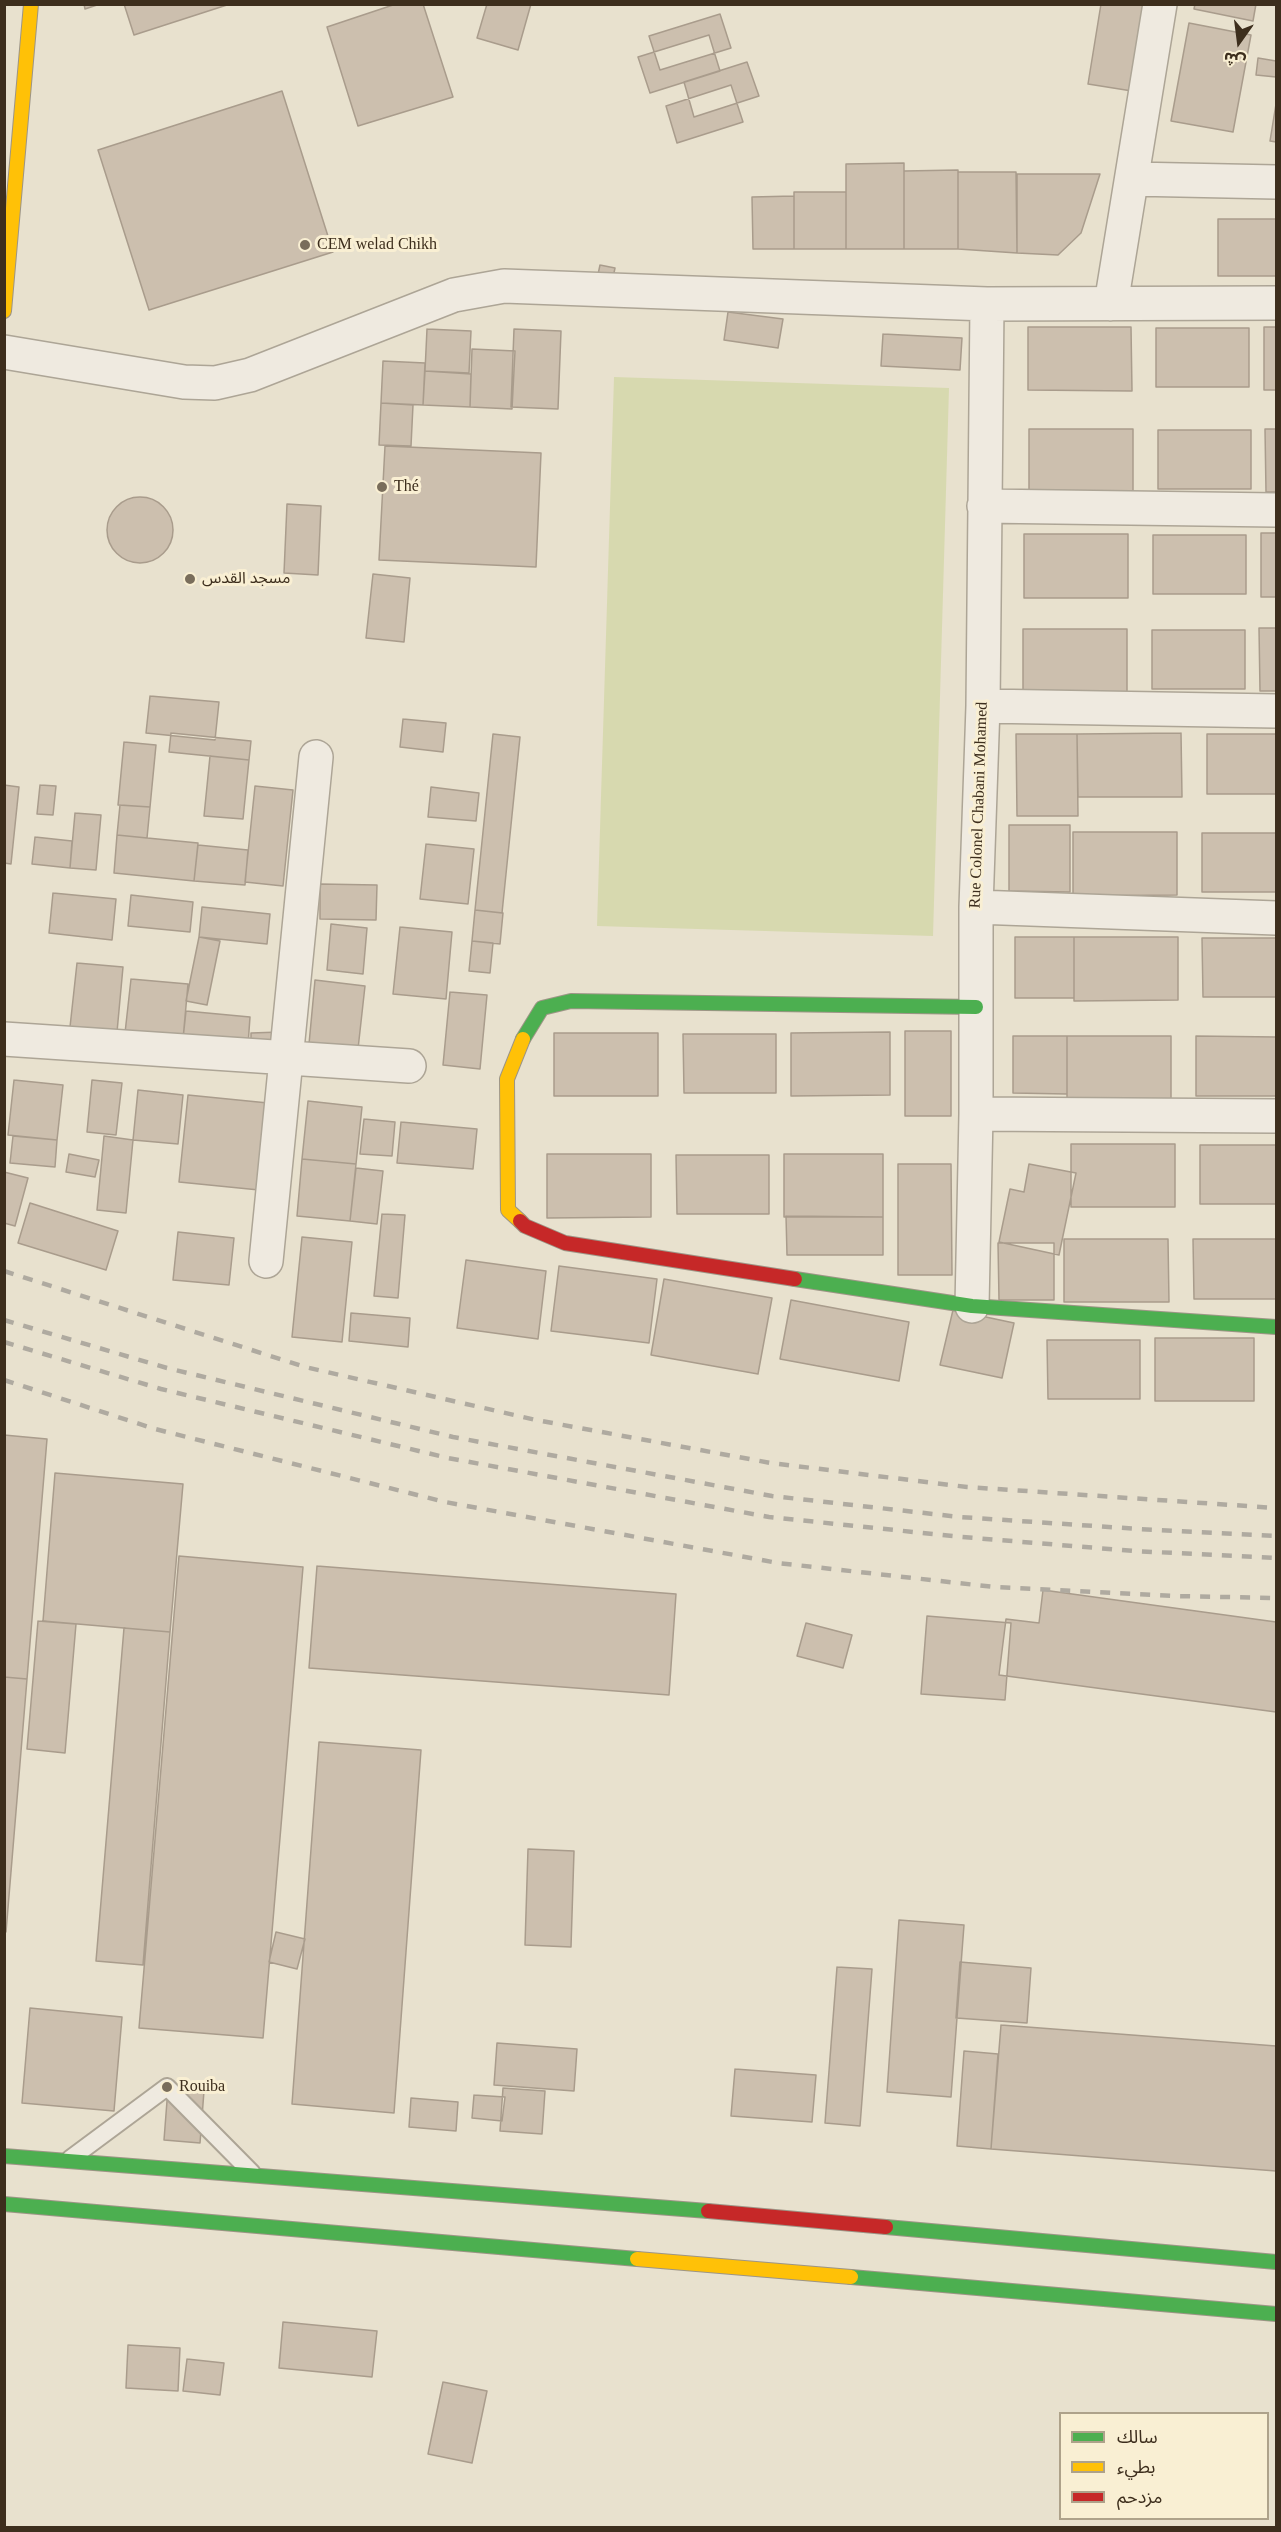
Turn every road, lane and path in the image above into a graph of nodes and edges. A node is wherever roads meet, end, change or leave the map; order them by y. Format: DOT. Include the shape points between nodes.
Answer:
graph roads {
  1 [pos="31,4"];
  2 [pos="1160,4"];
  3 [pos="1132,179"];
  4 [pos="1276,182"];
  5 [pos="1276,303"];
  6 [pos="987,304"];
  7 [pos="1111,304"];
  8 [pos="4,311"];
  9 [pos="4,352"];
  10 [pos="984,506"];
  11 [pos="1276,510"];
  12 [pos="983,706"];
  13 [pos="1276,711"];
  14 [pos="316,757"];
  15 [pos="976,907"];
  16 [pos="1276,918"];
  17 [pos="976,1007"];
  18 [pos="4,1039"];
  19 [pos="285,1058"];
  20 [pos="409,1066"];
  21 [pos="976,1114"];
  22 [pos="1276,1116"];
  23 [pos="266,1262"];
  24 [pos="972,1306"];
  25 [pos="1276,1327"];
  26 [pos="4,2156"];
  27 [pos="70,2160"];
  28 [pos="253,2174"];
  29 [pos="4,2204"];
  30 [pos="1276,2262"];
  31 [pos="1276,2314"];
  1 -- 8 [label="main road"];
  2 -- 3 [label="street"];
  3 -- 4 [label="street"];
  3 -- 7 [label="street"];
  5 -- 7 [label="street"];
  6 -- 7 [label="street"];
  6 -- 9 [label="street" via="504,286 454,295 250,375 215,383"];
  6 -- 10 [label="street, Rue Colonel Chabani Mohamed"];
  10 -- 11 [label="street"];
  10 -- 12 [label="street, Rue Colonel Chabani Mohamed"];
  12 -- 13 [label="street"];
  12 -- 15 [label="street, Rue Colonel Chabani Mohamed"];
  14 -- 19 [label="street"];
  15 -- 16 [label="street"];
  15 -- 17 [label="street, Rue Colonel Chabani Mohamed"];
  17 -- 21 [label="street, Rue Colonel Chabani Mohamed"];
  17 -- 24 [label="main road" via="571,1000 542,1008 524,1036 507,1079 508,1210 525,1226 565,1243"];
  18 -- 19 [label="street"];
  19 -- 20 [label="street"];
  19 -- 23 [label="street"];
  21 -- 22 [label="street"];
  21 -- 24 [label="street, Rue Colonel Chabani Mohamed"];
  24 -- 25 [label="main road"];
  26 -- 27 [label="main road"];
  27 -- 28 [label="main road"];
  27 -- 28 [label="lane" via="167,2087"];
  28 -- 30 [label="main road"];
  29 -- 31 [label="main road"];
}
